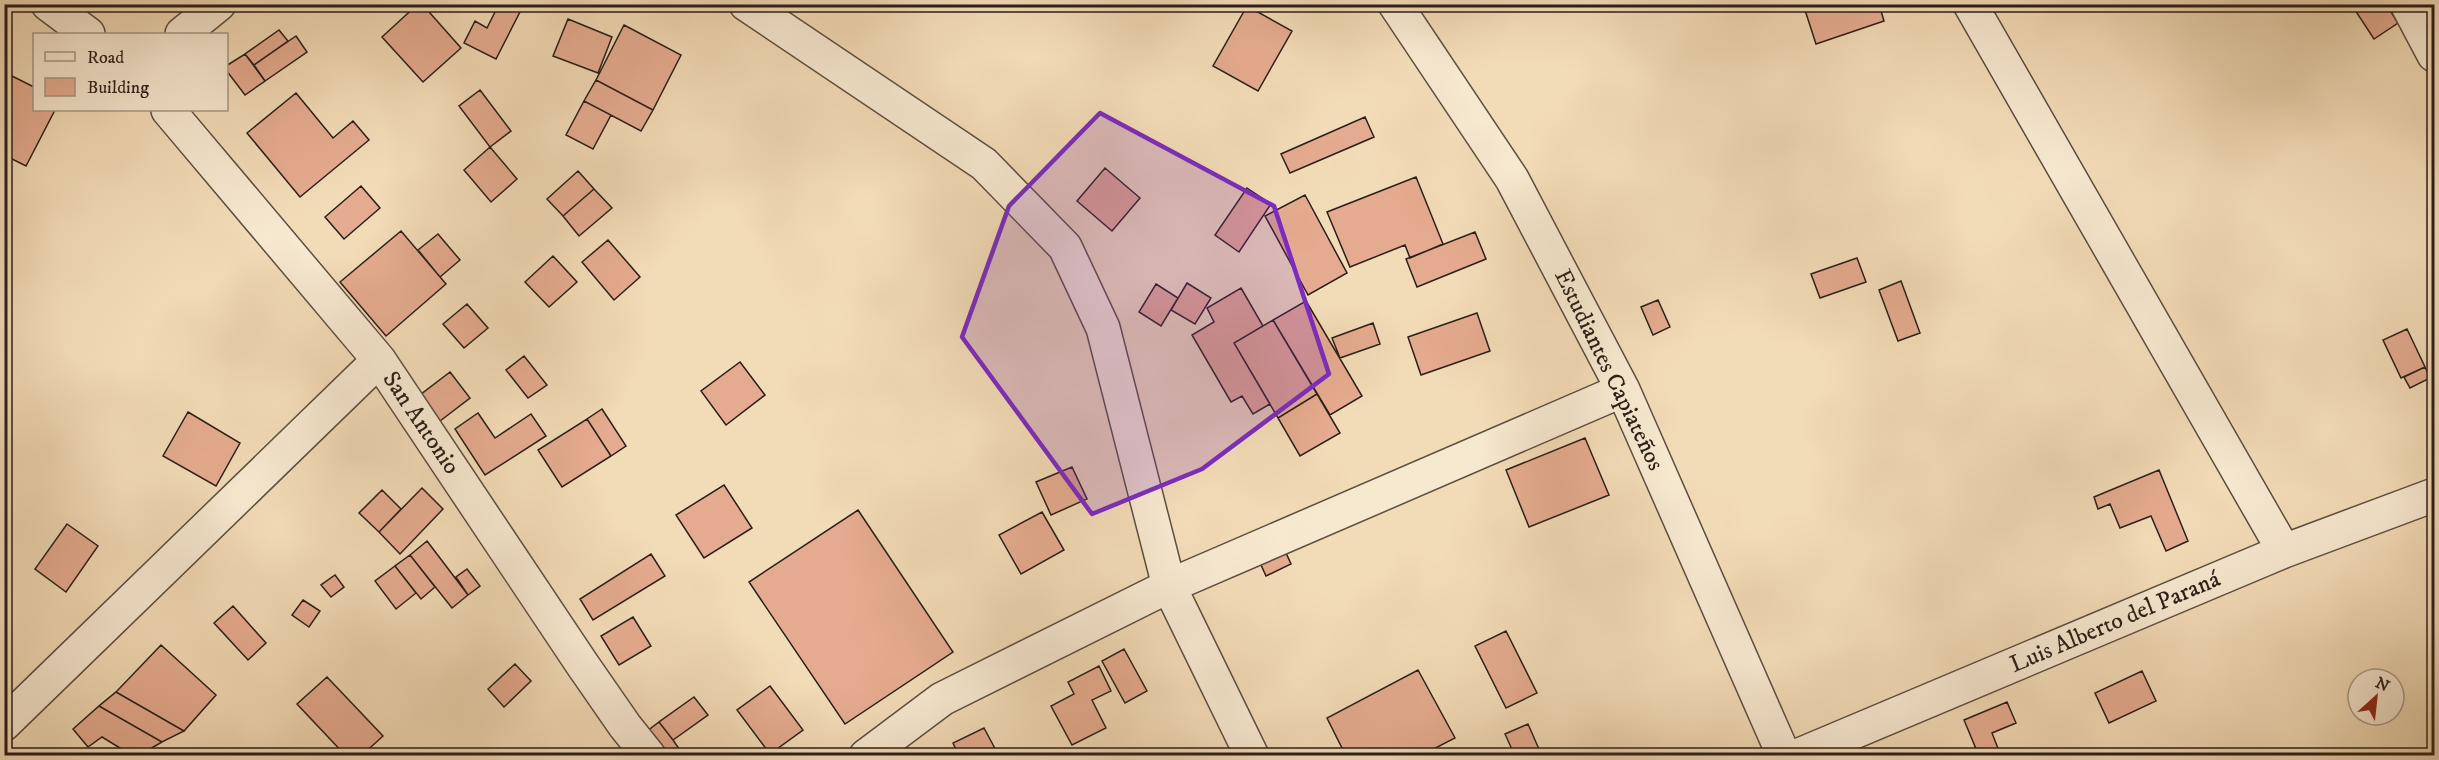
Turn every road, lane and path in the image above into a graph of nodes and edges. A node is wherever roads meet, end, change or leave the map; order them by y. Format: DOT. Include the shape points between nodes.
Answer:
graph roads {
  1 [pos="219,4"];
  2 [pos="746,4"];
  3 [pos="1395,4"];
  4 [pos="1970,4"];
  5 [pos="2407,4"];
  6 [pos="183,33"];
  7 [pos="2434,55"];
  8 [pos="169,111"];
  9 [pos="379,360"];
  10 [pos="1623,390"];
  11 [pos="2434,495"];
  12 [pos="2284,551"];
  13 [pos="1169,586"];
  14 [pos="4,724"];
  15 [pos="649,756"];
  16 [pos="866,756"];
  17 [pos="1252,756"];
  18 [pos="1784,756"];
  19 [pos="1797,756"];
  1 -- 6 [label="street"];
  2 -- 13 [label="street" via="984,164 1065,247 1103,328"];
  3 -- 10 [label="street, Estudiantes Capiateños" via="1512,179"];
  4 -- 12 [label="street"];
  5 -- 7 [label="street"];
  8 -- 9 [label="street, San Antonio"];
  9 -- 14 [label="street"];
  9 -- 15 [label="street, San Antonio" via="582,664"];
  10 -- 13 [label="street"];
  10 -- 18 [label="street, Estudiantes Capiateños"];
  11 -- 12 [label="street, Luis Alberto del Paraná"];
  12 -- 19 [label="street, Luis Alberto del Paraná"];
  13 -- 16 [label="street" via="942,699"];
  13 -- 17 [label="street"];
}
